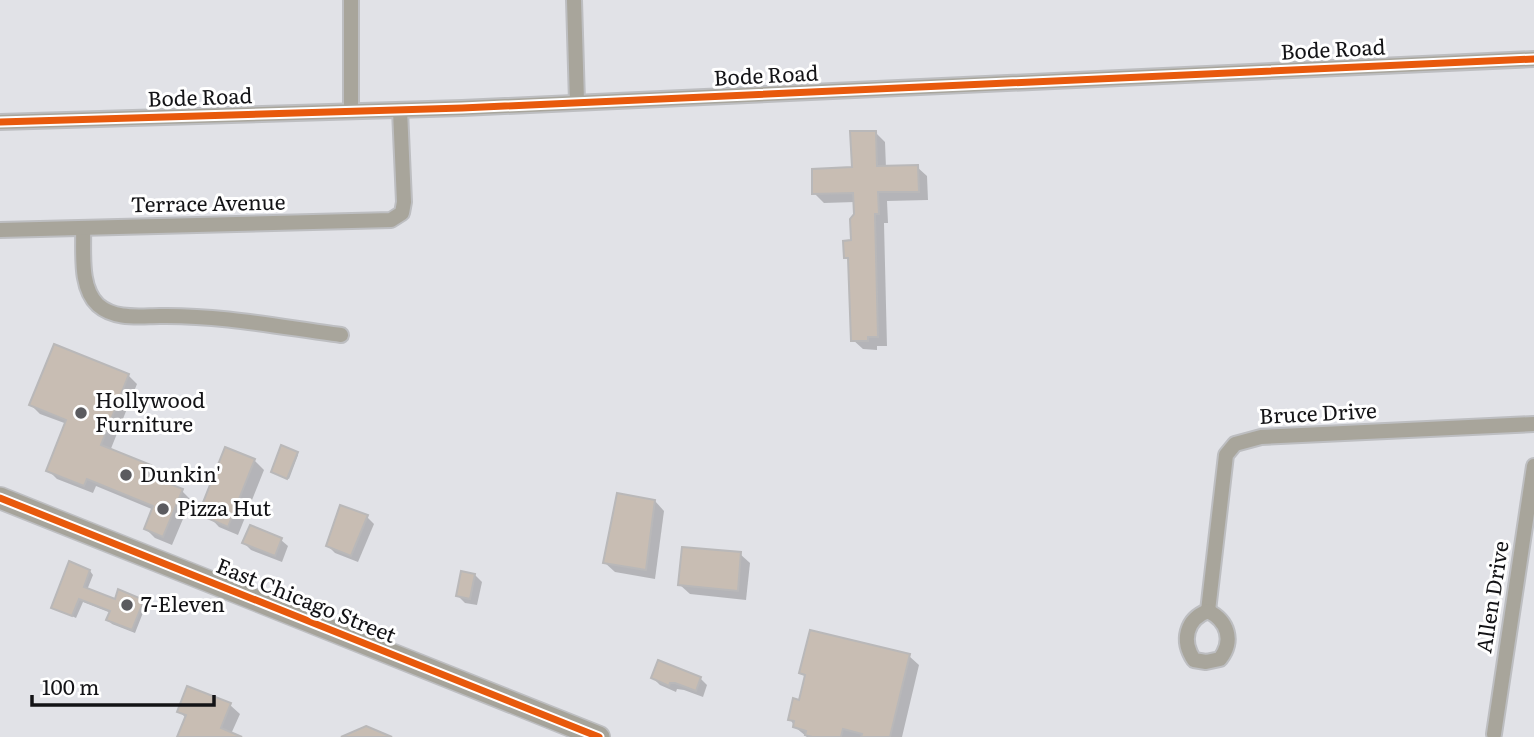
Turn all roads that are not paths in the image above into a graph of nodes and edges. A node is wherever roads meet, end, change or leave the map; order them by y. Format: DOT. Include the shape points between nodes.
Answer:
graph roads {
  1 [pos="351,0"];
  2 [pos="575,0"];
  3 [pos="1534,59"];
  4 [pos="577,102"];
  5 [pos="351,110"];
  6 [pos="400,110"];
  7 [pos="0,122"];
  8 [pos="83,228"];
  9 [pos="0,230"];
  10 [pos="341,335"];
  11 [pos="1534,424"];
  12 [pos="1534,470"];
  13 [pos="0,498"];
  14 [pos="1208,611"];
  15 [pos="1494,734"];
  16 [pos="599,737"];
  1 -- 5 [label="street"];
  2 -- 4 [label="street"];
  3 -- 4 [label="street, Bode Road"];
  4 -- 6 [label="street, Bode Road"];
  5 -- 6 [label="street, Bode Road"];
  5 -- 7 [label="street, Bode Road"];
  6 -- 8 [label="street, Terrace Avenue" via="404,202 400,215 383,221"];
  8 -- 9 [label="street, Terrace Avenue"];
  8 -- 10 [label="street" via="88,287 94,301 106,311 121,316 207,316"];
  11 -- 14 [label="street, Bruce Drive" via="1261,437 1235,444 1224,464"];
  12 -- 15 [label="street, Allen Drive"];
  13 -- 16 [label="main road, East Chicago Street"];
}
